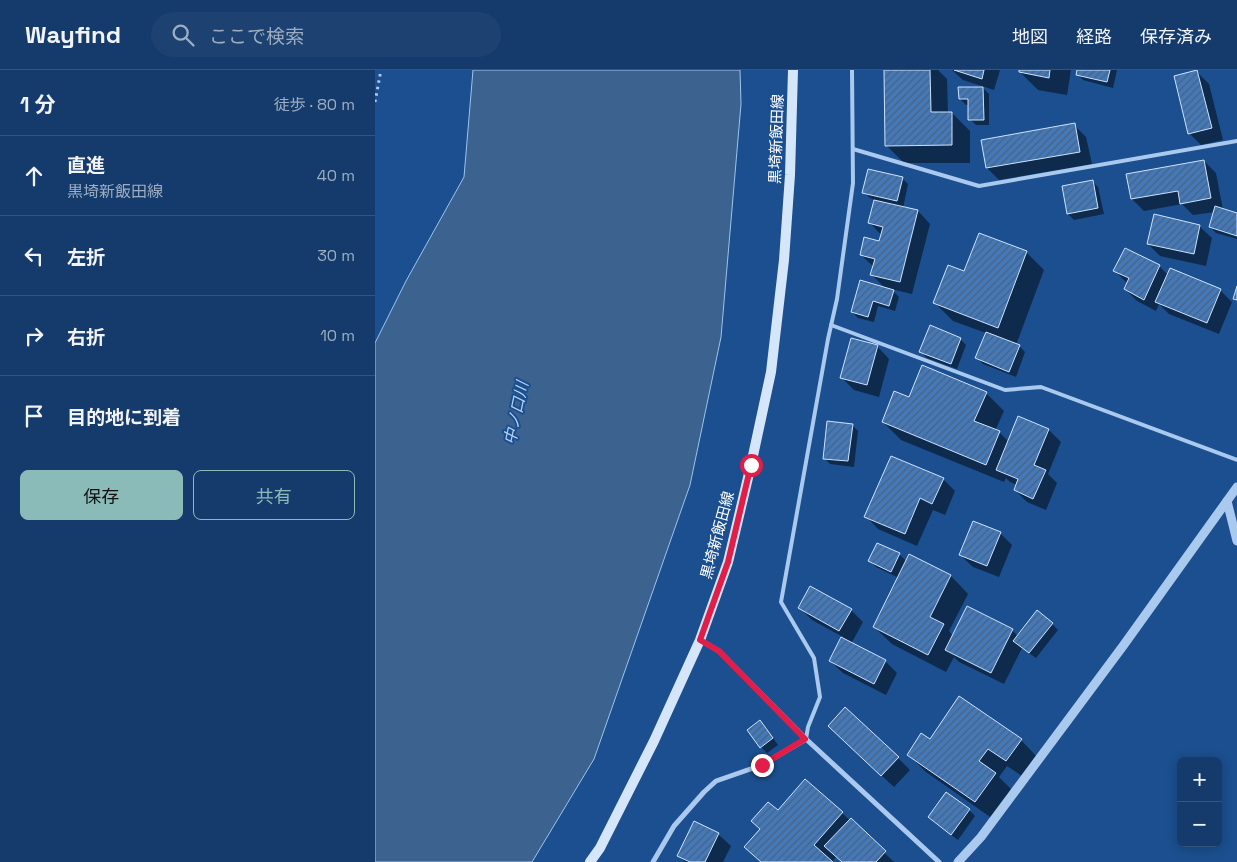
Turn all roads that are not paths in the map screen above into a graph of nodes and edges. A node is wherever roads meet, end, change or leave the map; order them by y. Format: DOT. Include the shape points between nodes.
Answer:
graph roads {
  1 [pos="793,70"];
  2 [pos="853,70"];
  3 [pos="1237,141"];
  4 [pos="853,149"];
  5 [pos="831,325"];
  6 [pos="1237,460"];
  7 [pos="1237,488"];
  8 [pos="1227,501"];
  9 [pos="1237,541"];
  10 [pos="700,640"];
  11 [pos="805,739"];
  12 [pos="590,862"];
  13 [pos="653,862"];
  14 [pos="939,862"];
  15 [pos="958,862"];
  1 -- 10 [label="main road, 黒埼新飯田線" via="784,260 771,372 728,562"];
  2 -- 4 [label="lane"];
  3 -- 4 [label="lane" via="979,186"];
  4 -- 5 [label="lane" via="853,183"];
  5 -- 6 [label="lane" via="1005,390 1041,387"];
  5 -- 11 [label="lane" via="781,602 814,658 819,697"];
  7 -- 8 [label="street"];
  8 -- 9 [label="street"];
  8 -- 15 [label="street" via="981,837"];
  10 -- 11 [label="street" via="719,651"];
  10 -- 12 [label="main road, 黒埼新飯田線" via="655,741"];
  11 -- 13 [label="street" via="762,765 716,781 674,826"];
  11 -- 14 [label="street"];
}
